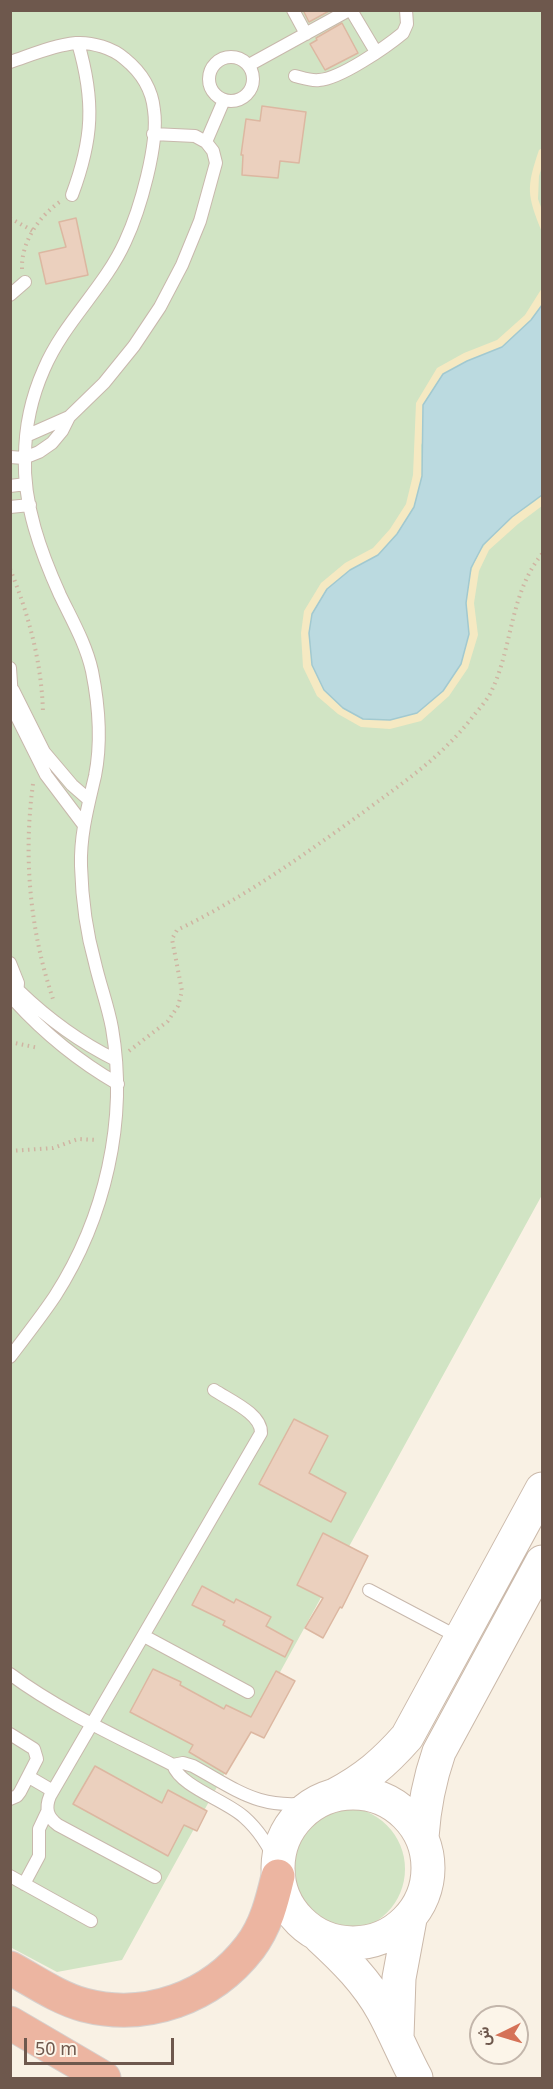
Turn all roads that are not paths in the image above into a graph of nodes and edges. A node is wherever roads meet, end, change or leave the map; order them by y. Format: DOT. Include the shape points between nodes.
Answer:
graph roads {
  1 [pos="293,10"];
  2 [pos="350,10"];
  3 [pos="406,10"];
  4 [pos="306,34"];
  5 [pos="78,43"];
  6 [pos="376,52"];
  7 [pos="10,62"];
  8 [pos="249,65"];
  9 [pos="295,76"];
  10 [pos="224,100"];
  11 [pos="153,135"];
  12 [pos="206,142"];
  13 [pos="72,195"];
  14 [pos="26,282"];
  15 [pos="10,295"];
  16 [pos="69,417"];
  17 [pos="26,436"];
  18 [pos="10,457"];
  19 [pos="24,458"];
  20 [pos="26,484"];
  21 [pos="10,486"];
  22 [pos="30,505"];
  23 [pos="10,507"];
  24 [pos="10,668"];
  25 [pos="13,690"];
  26 [pos="11,705"];
  27 [pos="40,754"];
  28 [pos="88,799"];
  29 [pos="84,824"];
  30 [pos="10,963"];
  31 [pos="14,998"];
  32 [pos="116,1059"];
  33 [pos="118,1084"];
  34 [pos="10,1357"];
  35 [pos="214,1390"];
  36 [pos="543,1489"];
  37 [pos="543,1562"];
  38 [pos="369,1590"];
  39 [pos="144,1636"];
  40 [pos="461,1639"];
  41 [pos="10,1674"];
  42 [pos="248,1692"];
  43 [pos="92,1724"];
  44 [pos="10,1734"];
  45 [pos="173,1765"];
  46 [pos="29,1777"];
  47 [pos="52,1791"];
  48 [pos="10,1799"];
  49 [pos="326,1799"];
  50 [pos="47,1812"];
  51 [pos="422,1838"];
  52 [pos="278,1872"];
  53 [pos="10,1876"];
  54 [pos="155,1877"];
  55 [pos="24,1884"];
  56 [pos="410,1919"];
  57 [pos="91,1921"];
  58 [pos="320,1936"];
  59 [pos="10,1968"];
  60 [pos="10,2024"];
  61 [pos="397,2038"];
  62 [pos="104,2079"];
  63 [pos="416,2079"];
  1 -- 4 [label="lane"];
  2 -- 4 [label="lane"];
  2 -- 6 [label="lane"];
  3 -- 6 [label="lane" via="407,24 402,33"];
  4 -- 8 [label="lane"];
  5 -- 7 [label="lane"];
  5 -- 11 [label="lane" via="100,46 121,55 138,70 150,90 155,112"];
  5 -- 13 [label="lane" via="87,73 89,135"];
  6 -- 9 [label="lane" via="331,78 307,80"];
  8 -- 10 [label="lane" via="253,81 246,95"];
  8 -- 10 [label="lane" via="235,57 214,66 209,81"];
  10 -- 12 [label="lane"];
  11 -- 12 [label="lane" via="195,136"];
  11 -- 17 [label="lane" via="148,172 124,243 45,366 32,401"];
  12 -- 16 [label="lane" via="216,163 182,265 134,346"];
  14 -- 15 [label="lane"];
  16 -- 17 [label="lane"];
  16 -- 19 [label="lane" via="52,443"];
  17 -- 19 [label="lane"];
  18 -- 19 [label="lane"];
  19 -- 20 [label="lane"];
  20 -- 21 [label="lane"];
  20 -- 22 [label="lane"];
  22 -- 23 [label="lane"];
  22 -- 28 [label="lane" via="44,555 91,665 100,738"];
  24 -- 25 [label="lane"];
  25 -- 26 [label="lane"];
  25 -- 27 [label="lane"];
  26 -- 27 [label="lane"];
  27 -- 28 [label="lane"];
  27 -- 29 [label="lane" via="57,792"];
  28 -- 29 [label="lane"];
  29 -- 32 [label="lane" via="82,894"];
  30 -- 31 [label="lane"];
  31 -- 32 [label="lane" via="40,1011 89,1047"];
  31 -- 33 [label="lane" via="51,1039"];
  32 -- 33 [label="lane"];
  33 -- 34 [label="lane" via="113,1141 92,1222 54,1297"];
  35 -- 39 [label="lane" via="255,1417 261,1433"];
  36 -- 40 [label="street"];
  37 -- 51 [label="street" via="439,1752 424,1808"];
  38 -- 40 [label="lane"];
  39 -- 42 [label="lane"];
  39 -- 43 [label="lane"];
  40 -- 49 [label="street" via="407,1737 387,1761"];
  41 -- 43 [label="lane"];
  43 -- 45 [label="lane"];
  43 -- 47 [label="lane"];
  44 -- 46 [label="lane" via="37,1754"];
  45 -- 49 [label="lane" via="193,1766 252,1798 273,1804 296,1806"];
  45 -- 52 [label="lane" via="181,1778 245,1817 264,1840"];
  46 -- 47 [label="lane"];
  46 -- 48 [label="lane" via="17,1796"];
  47 -- 50 [label="lane"];
  49 -- 51 [label="street" via="355,1793 376,1796 395,1805"];
  49 -- 52 [label="street" via="301,1814 289,1829 281,1848"];
  50 -- 54 [label="lane" via="58,1825"];
  50 -- 55 [label="lane" via="39,1829 39,1856"];
  51 -- 56 [label="street" via="428,1858 428,1880 422,1901"];
  52 -- 58 [label="street" via="291,1912"];
  52 -- 59 [label="highway" via="269,1913 251,1946 225,1974 194,1995 158,2007 120,2011 83,2004"];
  53 -- 55 [label="lane"];
  55 -- 57 [label="lane"];
  56 -- 58 [label="street" via="391,1934 368,1943 344,1944"];
  56 -- 61 [label="street" via="399,1978"];
  58 -- 61 [label="street" via="365,1983"];
  60 -- 62 [label="highway"];
  61 -- 63 [label="street"];
}
